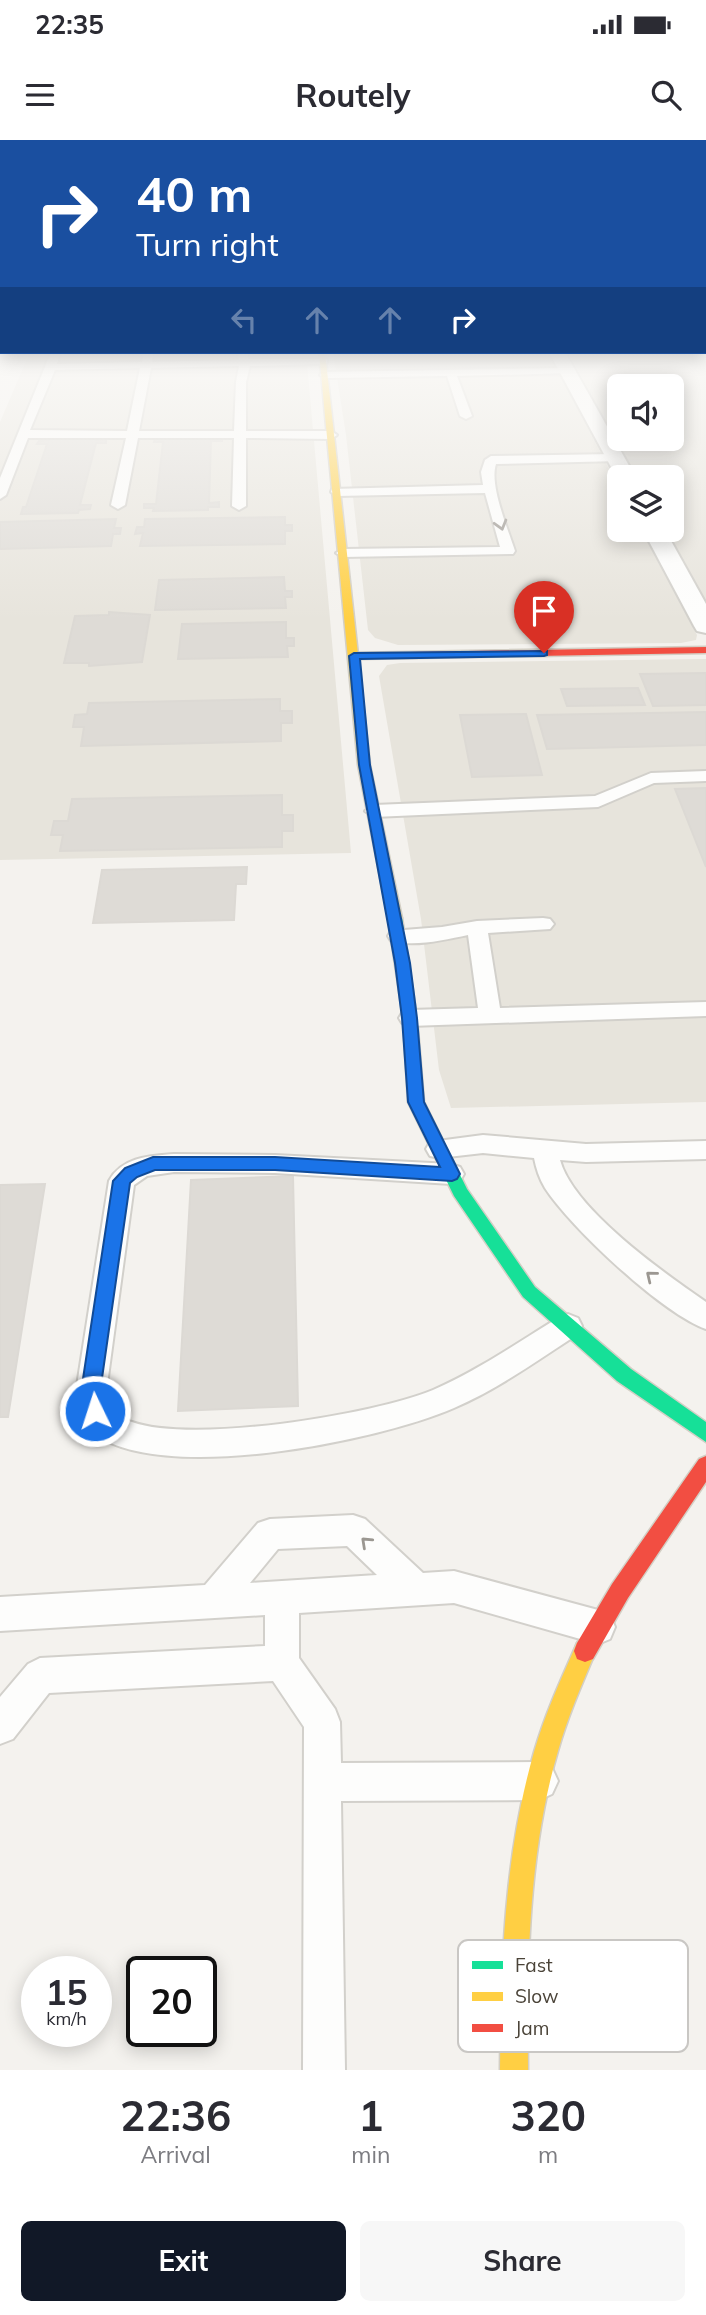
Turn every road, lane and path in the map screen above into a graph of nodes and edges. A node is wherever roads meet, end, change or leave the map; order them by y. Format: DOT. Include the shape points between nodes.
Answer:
graph roads {
  1 [pos="21,440"];
  2 [pos="132,440"];
  3 [pos="241,440"];
  4 [pos="332,440"];
  5 [pos="605,440"];
  6 [pos="615,458"];
  7 [pos="619,465"];
  8 [pos="490,489"];
  9 [pos="337,492"];
  10 [pos="0,495"];
  11 [pos="118,505"];
  12 [pos="239,506"];
  13 [pos="660,542"];
  14 [pos="343,554"];
  15 [pos="706,626"];
  16 [pos="706,650"];
  17 [pos="354,656"];
  18 [pos="706,776"];
  19 [pos="374,811"];
  20 [pos="543,924"];
  21 [pos="477,927"];
  22 [pos="399,936"];
  23 [pos="706,1009"];
  24 [pos="490,1016"];
  25 [pos="410,1018"];
  26 [pos="544,1149"];
  27 [pos="706,1150"];
  28 [pos="445,1162"];
  29 [pos="706,1317"];
  30 [pos="568,1326"];
  31 [pos="706,1433"];
  32 [pos="706,1465"];
  33 [pos="416,1589"];
  34 [pos="282,1597"];
  35 [pos="214,1600"];
  36 [pos="0,1614"];
  37 [pos="598,1627"];
  38 [pos="282,1663"];
  39 [pos="0,1726"];
  40 [pos="539,1781"];
  41 [pos="322,1782"];
  42 [pos="516,1940"];
  43 [pos="514,2052"];
  44 [pos="324,2070"];
  45 [pos="514,2070"];
  1 -- 10 [label="lane"];
  2 -- 11 [label="lane"];
  3 -- 12 [label="lane"];
  4 -- 9 [label="street"];
  5 -- 6 [label="street"];
  6 -- 7 [label="street"];
  6 -- 8 [label="lane" via="491,460 487,472"];
  8 -- 9 [label="lane"];
  8 -- 14 [label="lane, one-way" via="508,551"];
  9 -- 14 [label="street"];
  13 -- 15 [label="street"];
  14 -- 17 [label="street"];
  16 -- 17 [label="street"];
  17 -- 19 [label="street"];
  18 -- 19 [label="lane" via="651,778 598,802"];
  19 -- 22 [label="street"];
  20 -- 21 [label="lane"];
  21 -- 22 [label="lane"];
  21 -- 24 [label="lane"];
  22 -- 25 [label="street"];
  23 -- 24 [label="lane"];
  24 -- 25 [label="lane"];
  25 -- 28 [label="street" via="416,1102"];
  26 -- 27 [label="lane" via="586,1153"];
  26 -- 28 [label="lane" via="483,1144"];
  29 -- 26 [label="lane, one-way" via="616,1247 579,1209 554,1179"];
  28 -- 30 [label="street" via="460,1192 529,1292"];
  28 -- 30 [label="lane" via="153,1164 131,1172 122,1181 91,1392 102,1422 149,1440 187,1444 296,1434 376,1420 465,1389"];
  30 -- 31 [label="street" via="624,1375"];
  32 -- 37 [label="street"];
  33 -- 34 [label="lane"];
  33 -- 35 [label="lane, one-way" via="353,1530 270,1534"];
  33 -- 37 [label="lane" via="454,1587"];
  34 -- 35 [label="lane"];
  34 -- 38 [label="lane"];
  35 -- 36 [label="lane"];
  37 -- 40 [label="street" via="574,1672"];
  38 -- 39 [label="lane" via="40,1676"];
  38 -- 41 [label="lane" via="322,1722"];
  40 -- 41 [label="lane"];
  40 -- 42 [label="street" via="526,1845"];
  41 -- 44 [label="lane"];
  43 -- 45 [label="street"];
}
